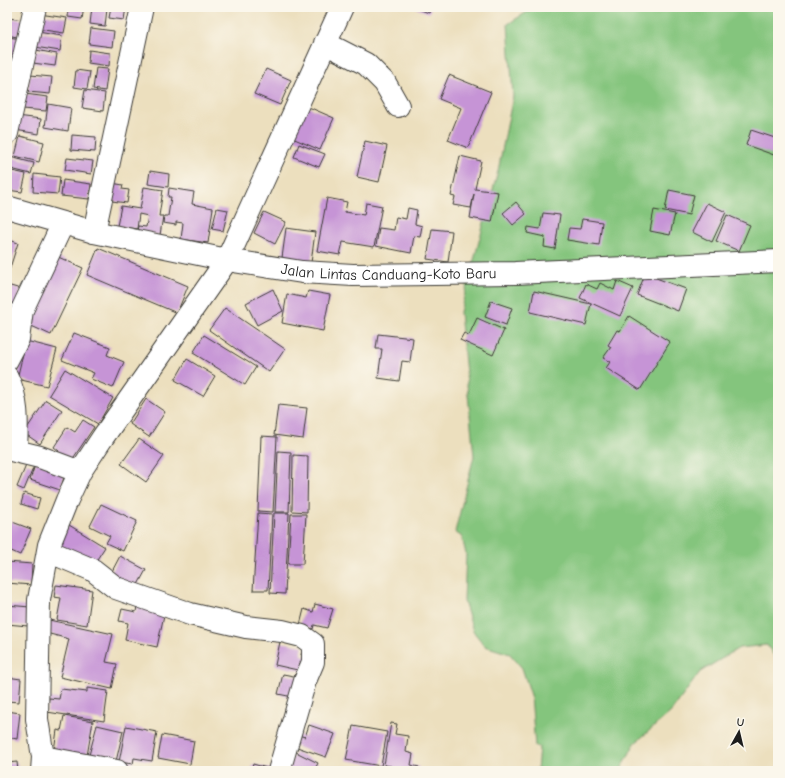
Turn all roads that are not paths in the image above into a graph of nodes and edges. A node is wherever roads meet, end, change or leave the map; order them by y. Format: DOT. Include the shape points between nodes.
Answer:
graph roads {
  1 [pos="34,7"];
  2 [pos="142,7"];
  3 [pos="342,7"];
  4 [pos="325,43"];
  5 [pos="398,106"];
  6 [pos="7,133"];
  7 [pos="7,207"];
  8 [pos="63,223"];
  9 [pos="94,232"];
  10 [pos="227,260"];
  11 [pos="778,261"];
  12 [pos="7,360"];
  13 [pos="7,377"];
  14 [pos="12,450"];
  15 [pos="80,472"];
  16 [pos="48,551"];
  17 [pos="42,764"];
  18 [pos="117,771"];
  19 [pos="279,771"];
  1 -- 6 [label="street"];
  2 -- 9 [label="street"];
  3 -- 4 [label="street"];
  4 -- 5 [label="street" via="366,64 385,83"];
  4 -- 10 [label="street"];
  7 -- 8 [label="street, Jalan Lintas Canduang-Koto Baru"];
  8 -- 9 [label="street, Jalan Lintas Canduang-Koto Baru"];
  8 -- 12 [label="street" via="22,310 18,339"];
  9 -- 10 [label="street, Jalan Lintas Canduang-Koto Baru"];
  10 -- 11 [label="street, Jalan Lintas Canduang-Koto Baru" via="302,272 353,275 515,273"];
  10 -- 15 [label="street"];
  13 -- 14 [label="street" via="15,396 17,413"];
  14 -- 15 [label="street" via="40,456"];
  15 -- 16 [label="street"];
  16 -- 17 [label="street" via="39,600 37,719"];
  16 -- 19 [label="street" via="93,570 116,588 190,614 246,627 282,631 302,636 313,644 313,662"];
  17 -- 18 [label="street"];
}
